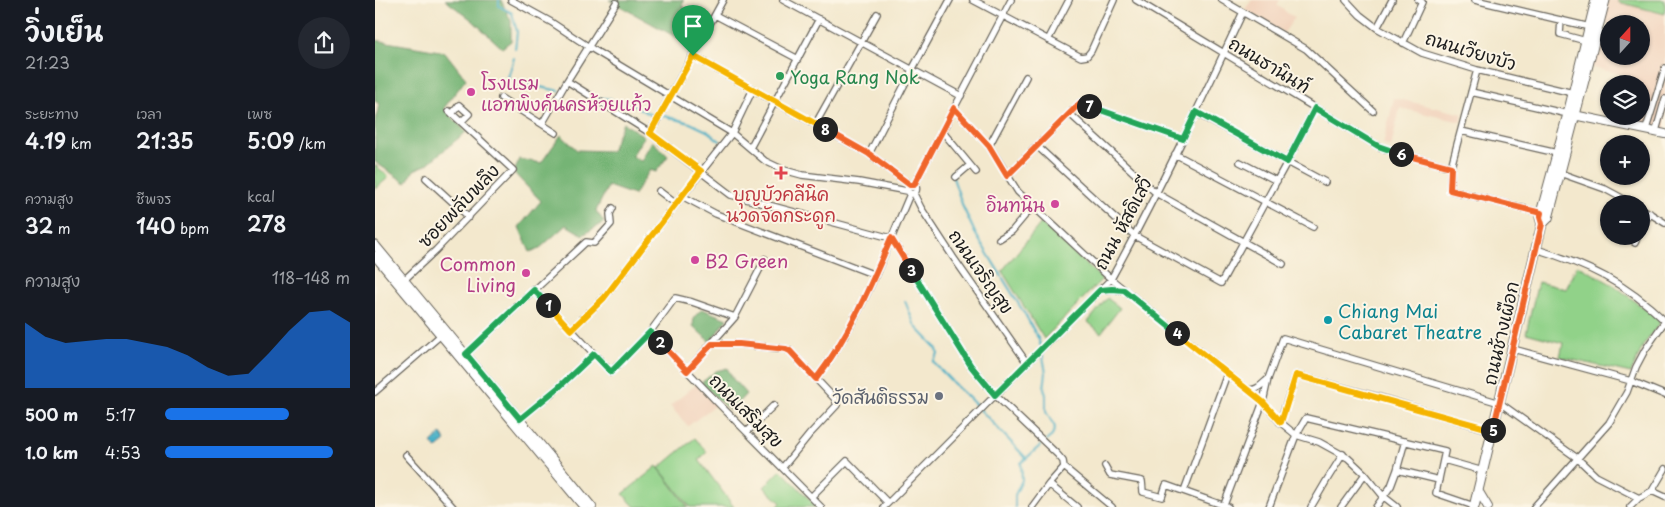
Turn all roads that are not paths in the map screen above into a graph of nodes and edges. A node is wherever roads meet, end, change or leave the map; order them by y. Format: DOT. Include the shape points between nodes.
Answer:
graph roads {
  1 [pos="511,0"];
  2 [pos="723,0"];
  3 [pos="783,0"];
  4 [pos="950,0"];
  5 [pos="973,0"];
  6 [pos="1011,0"];
  7 [pos="1069,0"];
  8 [pos="1114,0"];
  9 [pos="1136,0"];
  10 [pos="1222,0"];
  11 [pos="1346,0"];
  12 [pos="1392,0"];
  13 [pos="1418,0"];
  14 [pos="1475,0"];
  15 [pos="1596,0"];
  16 [pos="1605,0"];
  17 [pos="1231,2"];
  18 [pos="616,3"];
  19 [pos="1243,12"];
  20 [pos="877,14"];
  21 [pos="715,15"];
  22 [pos="1002,16"];
  23 [pos="819,19"];
  24 [pos="1561,20"];
  25 [pos="1590,27"];
  26 [pos="1377,28"];
  27 [pos="1049,40"];
  28 [pos="1586,41"];
  29 [pos="861,42"];
  30 [pos="1403,43"];
  31 [pos="589,47"];
  32 [pos="1223,54"];
  33 [pos="693,56"];
  34 [pos="798,59"];
  35 [pos="1665,68"];
  36 [pos="912,70"];
  37 [pos="1477,70"];
  38 [pos="1026,78"];
  39 [pos="567,81"];
  40 [pos="753,89"];
  41 [pos="1471,92"];
  42 [pos="1573,93"];
  43 [pos="671,96"];
  44 [pos="961,96"];
  45 [pos="501,98"];
  46 [pos="1665,99"];
  47 [pos="776,102"];
  48 [pos="954,108"];
  49 [pos="1315,108"];
  50 [pos="1373,111"];
  51 [pos="1196,112"];
  52 [pos="1070,114"];
  53 [pos="1571,114"];
  54 [pos="461,122"];
  55 [pos="816,123"];
  56 [pos="542,124"];
  57 [pos="1646,129"];
  58 [pos="1461,131"];
  59 [pos="1656,131"];
  60 [pos="941,132"];
  61 [pos="557,133"];
  62 [pos="650,133"];
  63 [pos="732,133"];
  64 [pos="1665,134"];
  65 [pos="1183,139"];
  66 [pos="989,146"];
  67 [pos="1037,146"];
  68 [pos="750,148"];
  69 [pos="869,154"];
  70 [pos="1175,154"];
  71 [pos="1557,154"];
  72 [pos="1240,162"];
  73 [pos="1287,162"];
  74 [pos="970,165"];
  75 [pos="1451,167"];
  76 [pos="701,171"];
  77 [pos="976,172"];
  78 [pos="1559,173"];
  79 [pos="1007,176"];
  80 [pos="956,177"];
  81 [pos="426,178"];
  82 [pos="1277,182"];
  83 [pos="1325,182"];
  84 [pos="911,190"];
  85 [pos="659,191"];
  86 [pos="1156,193"];
  87 [pos="1616,195"];
  88 [pos="682,196"];
  89 [pos="1265,202"];
  90 [pos="676,204"];
  91 [pos="1033,206"];
  92 [pos="613,208"];
  93 [pos="1541,213"];
  94 [pos="1650,214"];
  95 [pos="469,217"];
  96 [pos="1665,223"];
  97 [pos="1542,224"];
  98 [pos="1313,227"];
  99 [pos="1135,236"];
  100 [pos="891,238"];
  101 [pos="999,240"];
  102 [pos="1243,242"];
  103 [pos="375,245"];
  104 [pos="1537,249"];
  105 [pos="375,256"];
  106 [pos="765,259"];
  107 [pos="1283,264"];
  108 [pos="875,275"];
  109 [pos="1111,279"];
  110 [pos="404,280"];
  111 [pos="534,290"];
  112 [pos="1100,290"];
  113 [pos="1124,290"];
  114 [pos="735,317"];
  115 [pos="1665,321"];
  116 [pos="571,330"];
  117 [pos="650,332"];
  118 [pos="441,335"];
  119 [pos="712,344"];
  120 [pos="1513,349"];
  121 [pos="594,354"];
  122 [pos="463,356"];
  123 [pos="1027,363"];
  124 [pos="687,371"];
  125 [pos="1227,374"];
  126 [pos="816,379"];
  127 [pos="1268,379"];
  128 [pos="1631,381"];
  129 [pos="1245,388"];
  130 [pos="375,392"];
  131 [pos="995,395"];
  132 [pos="1665,395"];
  133 [pos="1263,402"];
  134 [pos="1499,404"];
  135 [pos="774,405"];
  136 [pos="520,419"];
  137 [pos="1281,422"];
  138 [pos="1493,431"];
  139 [pos="747,432"];
  140 [pos="1296,435"];
  141 [pos="1405,441"];
  142 [pos="1343,454"];
  143 [pos="406,455"];
  144 [pos="1577,458"];
  145 [pos="1444,460"];
  146 [pos="1105,466"];
  147 [pos="783,467"];
  148 [pos="1064,467"];
  149 [pos="1665,469"];
  150 [pos="1397,470"];
  151 [pos="1483,471"];
  152 [pos="1365,474"];
  153 [pos="1439,480"];
  154 [pos="1049,484"];
  155 [pos="1184,491"];
  156 [pos="1652,491"];
  157 [pos="1479,492"];
  158 [pos="1383,496"];
  159 [pos="811,497"];
  160 [pos="1665,497"];
  161 [pos="1639,498"];
  162 [pos="887,505"];
  163 [pos="1226,506"];
  164 [pos="1474,506"];
  165 [pos="453,507"];
  166 [pos="584,507"];
  167 [pos="593,507"];
  168 [pos="821,507"];
  169 [pos="1032,507"];
  170 [pos="1077,507"];
  171 [pos="1112,507"];
  172 [pos="1269,507"];
  173 [pos="1311,507"];
  174 [pos="1341,507"];
  175 [pos="1376,507"];
  176 [pos="1397,507"];
  177 [pos="1488,507"];
  178 [pos="1534,507"];
  179 [pos="1630,507"];
  1 -- 31 [label="street"];
  2 -- 21 [label="street"];
  3 -- 23 [label="street"];
  4 -- 36 [label="street"];
  5 -- 22 [label="street"];
  6 -- 22 [label="street"];
  7 -- 27 [label="street"];
  8 -- 27 [label="street" via="1087,56 1081,57"];
  9 -- 32 [label="street, ถนนธานินท์"];
  10 -- 17 [label="street"];
  11 -- 26 [label="street, ถนนเวียงบัว"];
  12 -- 26 [label="street"];
  13 -- 30 [label="street" via="1422,2"];
  14 -- 24 [label="street"];
  15 -- 25 [label="main road, ถนนช้างเผือก"];
  16 -- 53 [label="main road, ถนนช้างเผือก"];
  17 -- 19 [label="street"];
  18 -- 31 [label="street"];
  19 -- 32 [label="street, ถนน หัสดิเสวี"];
  19 -- 50 [label="street" via="1306,49"];
  20 -- 29 [label="street"];
  21 -- 33 [label="street"];
  21 -- 34 [label="street"];
  22 -- 27 [label="street"];
  22 -- 44 [label="street"];
  23 -- 29 [label="street"];
  23 -- 34 [label="street"];
  24 -- 25 [label="street"];
  24 -- 28 [label="street" via="1560,34"];
  25 -- 28 [label="main road, ถนนช้างเผือก"];
  26 -- 30 [label="street, ถนนเวียงบัว"];
  28 -- 42 [label="main road, ถนนช้างเผือก"];
  29 -- 36 [label="street"];
  29 -- 55 [label="street"];
  30 -- 37 [label="street, ถนนเวียงบัว" via="1422,53"];
  31 -- 39 [label="street"];
  31 -- 43 [label="street"];
  32 -- 49 [label="street, ถนนธานินท์"];
  32 -- 51 [label="street, ถนน หัสดิเสวี"];
  33 -- 40 [label="street"];
  33 -- 43 [label="street"];
  34 -- 47 [label="street"];
  35 -- 57 [label="street"];
  36 -- 44 [label="street"];
  36 -- 69 [label="street"];
  37 -- 41 [label="street"];
  37 -- 42 [label="street, ถนนเวียงบัว"];
  38 -- 66 [label="street"];
  39 -- 56 [label="street"];
  39 -- 62 [label="street"];
  40 -- 47 [label="street"];
  40 -- 63 [label="street"];
  41 -- 53 [label="street"];
  41 -- 58 [label="street"];
  42 -- 53 [label="main road, ถนนช้างเผือก"];
  43 -- 62 [label="street"];
  43 -- 63 [label="street"];
  44 -- 48 [label="street"];
  45 -- 56 [label="street"];
  46 -- 59 [label="street"];
  47 -- 55 [label="street"];
  47 -- 68 [label="street"];
  48 -- 60 [label="street"];
  48 -- 66 [label="street"];
  49 -- 73 [label="street"];
  49 -- 75 [label="street, ถนนธานินท์" via="1378,146"];
  51 -- 65 [label="street, ถนน หัสดิเสวี"];
  51 -- 73 [label="street"];
  52 -- 65 [label="street" via="1080,103"];
  52 -- 67 [label="street"];
  52 -- 86 [label="street"];
  53 -- 57 [label="main road"];
  53 -- 71 [label="main road, ถนนช้างเผือก"];
  53 -- 78 [label="main road, ถนนช้างเผือก"];
  54 -- 54 [label="street, ซอยพลับพลึง" via="450,112 459,105 469,114"];
  54 -- 95 [label="street, ซอยพลับพลึง" via="513,170"];
  55 -- 69 [label="street"];
  56 -- 61 [label="street"];
  57 -- 59 [label="main road"];
  58 -- 71 [label="street"];
  58 -- 75 [label="street"];
  59 -- 64 [label="main road"];
  60 -- 74 [label="street"];
  60 -- 84 [label="street"];
  62 -- 76 [label="street"];
  63 -- 68 [label="street"];
  63 -- 76 [label="street"];
  65 -- 70 [label="street, ถนน หัสดิเสวี"];
  66 -- 79 [label="street"];
  67 -- 79 [label="street"];
  67 -- 99 [label="street"];
  68 -- 84 [label="street" via="765,161 802,175"];
  69 -- 84 [label="street"];
  70 -- 86 [label="street, ถนน หัสดิเสวี"];
  70 -- 89 [label="street"];
  71 -- 93 [label="main road, ถนนช้างเผือก"];
  72 -- 82 [label="street"];
  73 -- 82 [label="street"];
  73 -- 83 [label="street"];
  74 -- 77 [label="street"];
  74 -- 80 [label="street"];
  75 -- 93 [label="street" via="1450,190"];
  76 -- 88 [label="street"];
  76 -- 100 [label="street" via="731,195"];
  78 -- 87 [label="street"];
  78 -- 97 [label="main road, ถนนช้างเผือก" via="1548,218"];
  79 -- 91 [label="street"];
  81 -- 95 [label="street"];
  82 -- 89 [label="street"];
  84 -- 100 [label="street"];
  84 -- 123 [label="street, ถนนเจริญสุข"];
  85 -- 90 [label="street"];
  86 -- 99 [label="street, ถนน หัสดิเสวี"];
  86 -- 102 [label="street"];
  88 -- 90 [label="street"];
  88 -- 108 [label="street" via="716,214"];
  89 -- 98 [label="street"];
  89 -- 102 [label="street"];
  90 -- 116 [label="street" via="604,298"];
  91 -- 101 [label="street" via="1012,231"];
  91 -- 109 [label="street"];
  92 -- 111 [label="street" via="611,224 594,243 586,242"];
  93 -- 97 [label="main road, ถนนช้างเผือก"];
  94 -- 96 [label="street"];
  95 -- 110 [label="street, ซอยพลับพลึง"];
  97 -- 104 [label="main road, ถนนช้างเผือก"];
  99 -- 102 [label="street" via="1221,283"];
  99 -- 109 [label="street, ถนน หัสดิเสวี"];
  100 -- 108 [label="street"];
  100 -- 131 [label="street" via="971,366"];
  102 -- 107 [label="street"];
  103 -- 110 [label="main road"];
  104 -- 115 [label="street" via="1597,271 1623,286"];
  104 -- 120 [label="main road, ถนนช้างเผือก"];
  105 -- 118 [label="main road"];
  106 -- 114 [label="street"];
  108 -- 126 [label="street" via="832,358"];
  109 -- 112 [label="street, ถนน หัสดิเสวี"];
  109 -- 113 [label="street"];
  110 -- 122 [label="main road"];
  111 -- 116 [label="street"];
  111 -- 122 [label="street"];
  112 -- 113 [label="street"];
  112 -- 123 [label="street, ถนน หัสดิเสวี"];
  113 -- 125 [label="street"];
  114 -- 117 [label="street" via="675,298"];
  114 -- 119 [label="street"];
  115 -- 128 [label="street" via="1645,350"];
  116 -- 121 [label="street"];
  117 -- 121 [label="street" via="611,372"];
  117 -- 124 [label="street, ถนนเสริมสุข"];
  118 -- 122 [label="main road"];
  118 -- 130 [label="street"];
  119 -- 124 [label="street"];
  119 -- 126 [label="street" via="786,349"];
  120 -- 128 [label="street"];
  120 -- 134 [label="main road, ถนนช้างเผือก"];
  121 -- 136 [label="street"];
  122 -- 136 [label="main road"];
  122 -- 166 [label="main road"];
  123 -- 131 [label="street, ถนน หัสดิเสวี"];
  124 -- 139 [label="street, ถนนเสริมสุข"];
  125 -- 129 [label="street"];
  125 -- 155 [label="street"];
  126 -- 147 [label="street" via="837,405"];
  127 -- 129 [label="street" via="1256,389"];
  127 -- 133 [label="street"];
  127 -- 134 [label="street" via="1283,338"];
  128 -- 132 [label="street"];
  128 -- 144 [label="street" via="1609,423"];
  129 -- 133 [label="street"];
  131 -- 148 [label="street" via="1057,454"];
  131 -- 162 [label="street, ถนน หัสดิเสวี"];
  133 -- 137 [label="street"];
  133 -- 163 [label="street"];
  134 -- 138 [label="main road, ถนนช้างเผือก"];
  134 -- 144 [label="street"];
  135 -- 139 [label="street"];
  136 -- 167 [label="main road"];
  137 -- 138 [label="street" via="1296,375"];
  137 -- 140 [label="street"];
  138 -- 151 [label="main road, ถนนช้างเผือก"];
  139 -- 147 [label="street, ถนนเสริมสุข"];
  140 -- 141 [label="street" via="1306,418"];
  140 -- 142 [label="street"];
  140 -- 172 [label="street"];
  141 -- 145 [label="street" via="1445,451"];
  141 -- 150 [label="street"];
  142 -- 152 [label="street"];
  142 -- 173 [label="street"];
  143 -- 165 [label="street"];
  144 -- 161 [label="street" via="1596,476"];
  144 -- 178 [label="street"];
  145 -- 151 [label="street"];
  145 -- 153 [label="street"];
  146 -- 155 [label="street" via="1110,475 1142,481 1143,492 1162,496 1166,485"];
  147 -- 159 [label="street, ถนนเสริมสุข"];
  148 -- 154 [label="street"];
  148 -- 171 [label="street"];
  149 -- 156 [label="street"];
  150 -- 153 [label="street"];
  150 -- 158 [label="street"];
  151 -- 157 [label="main road, ถนนช้างเผือก"];
  152 -- 158 [label="street"];
  152 -- 174 [label="street"];
  153 -- 164 [label="street" via="1436,493"];
  154 -- 169 [label="street"];
  154 -- 170 [label="street"];
  155 -- 163 [label="street"];
  156 -- 160 [label="street"];
  156 -- 161 [label="street"];
  157 -- 164 [label="main road, ถนนช้างเผือก"];
  157 -- 177 [label="main road"];
  158 -- 175 [label="street"];
  158 -- 176 [label="street"];
  159 -- 162 [label="street" via="847,460"];
  159 -- 168 [label="street, ถนนเสริมสุข"];
  161 -- 179 [label="street"];
}
